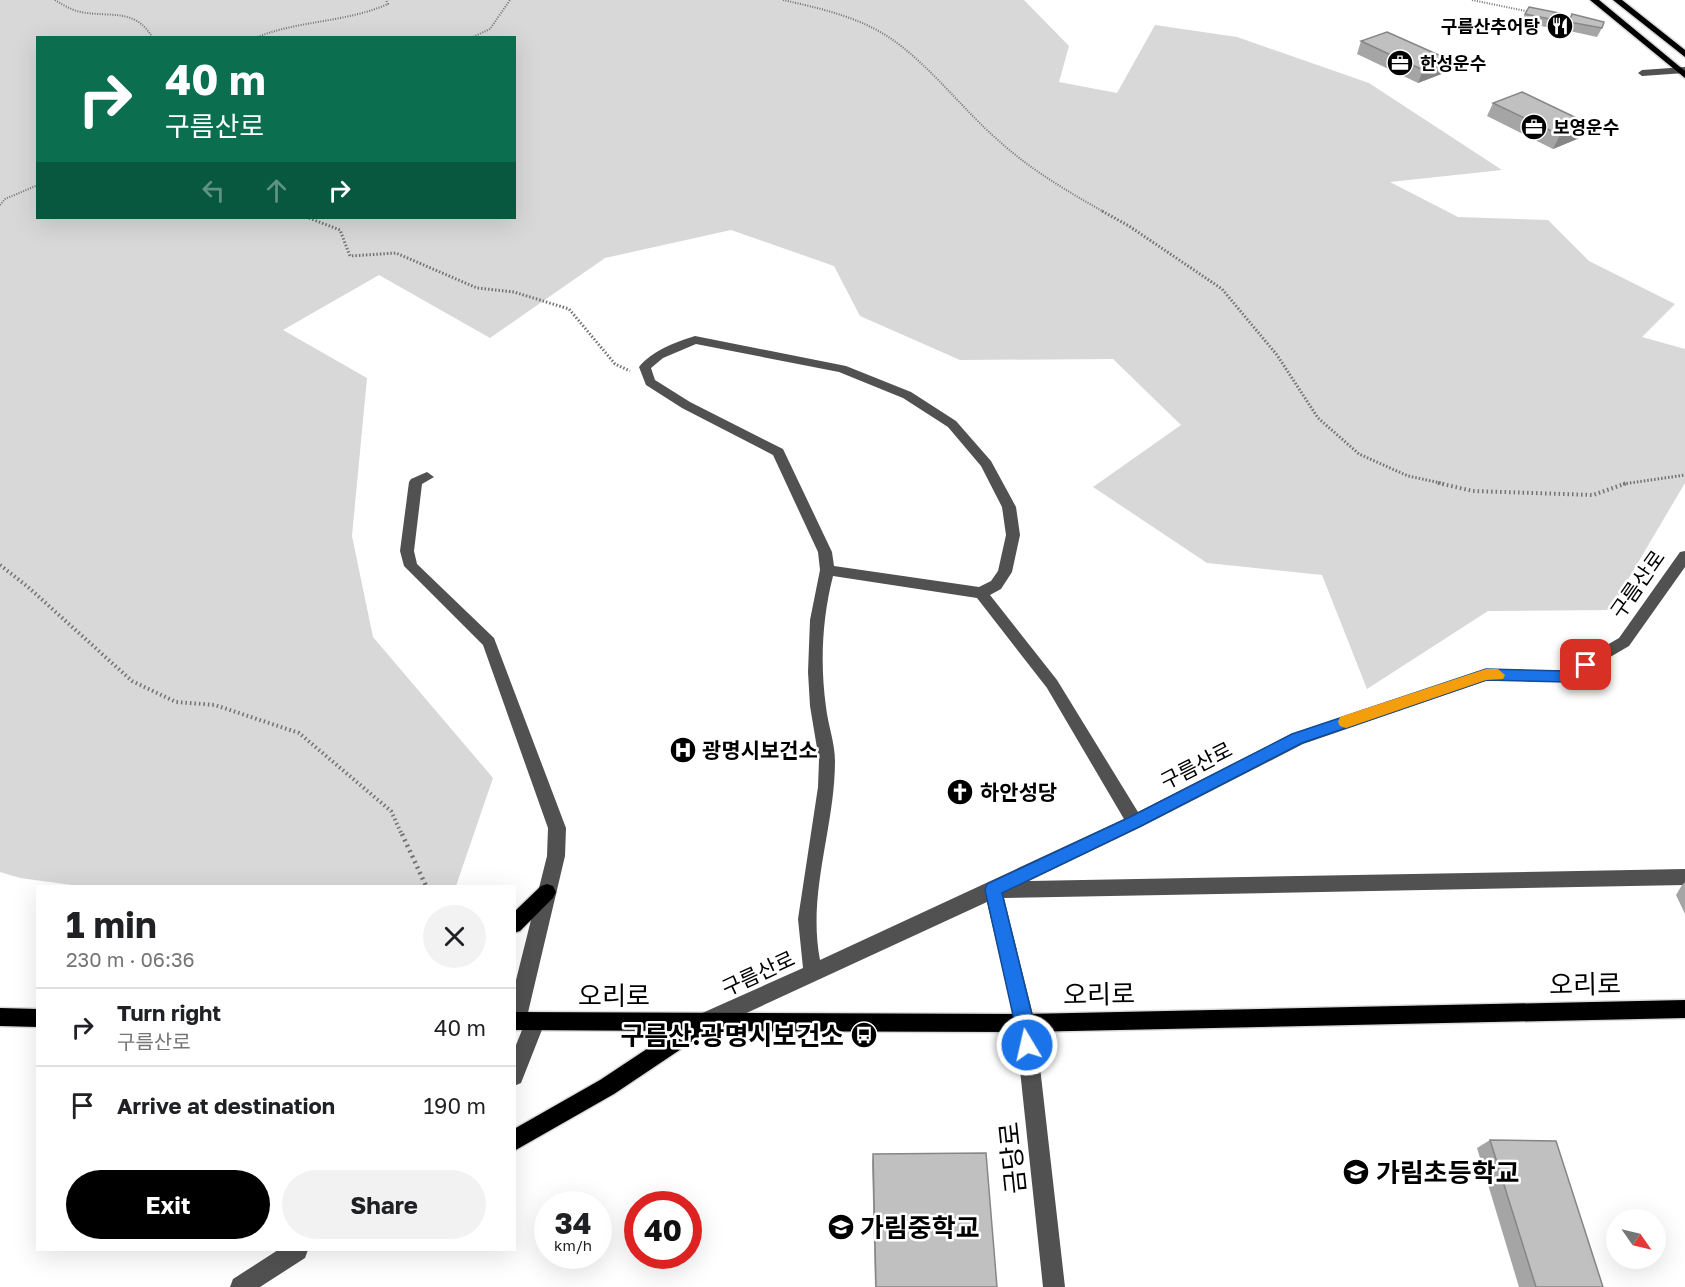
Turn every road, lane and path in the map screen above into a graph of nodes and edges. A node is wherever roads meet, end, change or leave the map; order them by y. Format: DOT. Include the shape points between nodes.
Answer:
graph roads {
  1 [pos="55,0"];
  2 [pos="386,0"];
  3 [pos="510,0"];
  4 [pos="783,0"];
  5 [pos="1472,0"];
  6 [pos="1594,0"];
  7 [pos="1617,0"];
  8 [pos="1537,14"];
  9 [pos="1548,16"];
  10 [pos="1581,24"];
  11 [pos="152,36"];
  12 [pos="260,36"];
  13 [pos="475,36"];
  14 [pos="1685,54"];
  15 [pos="1683,72"];
  16 [pos="1642,73"];
  17 [pos="36,186"];
  18 [pos="0,205"];
  19 [pos="312,219"];
  20 [pos="650,382"];
  21 [pos="1685,476"];
  22 [pos="427,477"];
  23 [pos="1685,556"];
  24 [pos="0,565"];
  25 [pos="827,570"];
  26 [pos="981,593"];
  27 [pos="1135,822"];
  28 [pos="1685,878"];
  29 [pos="426,885"];
  30 [pos="993,890"];
  31 [pos="547,892"];
  32 [pos="516,923"];
  33 [pos="813,972"];
  34 [pos="1685,1009"];
  35 [pos="0,1017"];
  36 [pos="36,1018"];
  37 [pos="522,1022"];
  38 [pos="705,1022"];
  39 [pos="1025,1023"];
  40 [pos="516,1062"];
  41 [pos="516,1140"];
  42 [pos="295,1251"];
  43 [pos="241,1287"];
  44 [pos="1054,1287"];
  1 -- 11 [label="path" via="72,10 126,15 146,25"];
  2 -- 12 [label="path" via="388,4 355,18 285,25"];
  3 -- 13 [label="path" via="490,29"];
  4 -- 21 [label="path" via="821,8 890,38 998,141 1044,178 1129,226 1222,289 1277,355 1318,418 1359,454 1408,476 1473,491 1593,495 1627,483"];
  5 -- 8 [label="path"];
  6 -- 15 [label="main road"];
  7 -- 14 [label="main road"];
  9 -- 10 [label="path"];
  15 -- 16 [label="street"];
  17 -- 18 [label="path"];
  19 -- 20 [label="path" via="340,230 350,256 396,253 477,288 514,292 569,309 615,364"];
  20 -- 25 [label="street" via="778,452 825,552"];
  20 -- 26 [label="street" via="645,367 659,355 695,340 842,369 916,401 952,424 986,464 1009,507 1012,535 1005,572 996,585"];
  22 -- 31 [label="street" via="416,483 409,560 489,642 557,828 556,856"];
  23 -- 27 [label="street, 구름산로" via="1624,642 1566,676 1486,675 1408,700 1297,739"];
  24 -- 29 [label="path" via="132,681 176,702 215,705 299,733 392,811"];
  25 -- 26 [label="street"];
  25 -- 33 [label="street" via="818,612 818,705 827,758 825,804 811,868 807,949"];
  26 -- 27 [label="street" via="1052,684"];
  27 -- 30 [label="street, 구름산로"];
  28 -- 30 [label="street"];
  30 -- 33 [label="street, 구름산로"];
  30 -- 39 [label="street, 금당로"];
  31 -- 32 [label="main road"];
  31 -- 37 [label="street"];
  33 -- 38 [label="street, 구름산로"];
  34 -- 39 [label="main road, 오리로"];
  35 -- 36 [label="main road"];
  37 -- 38 [label="main road, 오리로"];
  37 -- 40 [label="street"];
  38 -- 39 [label="main road, 오리로"];
  38 -- 41 [label="main road" via="607,1087"];
  39 -- 44 [label="street, 금당로"];
  42 -- 43 [label="street"];
}
